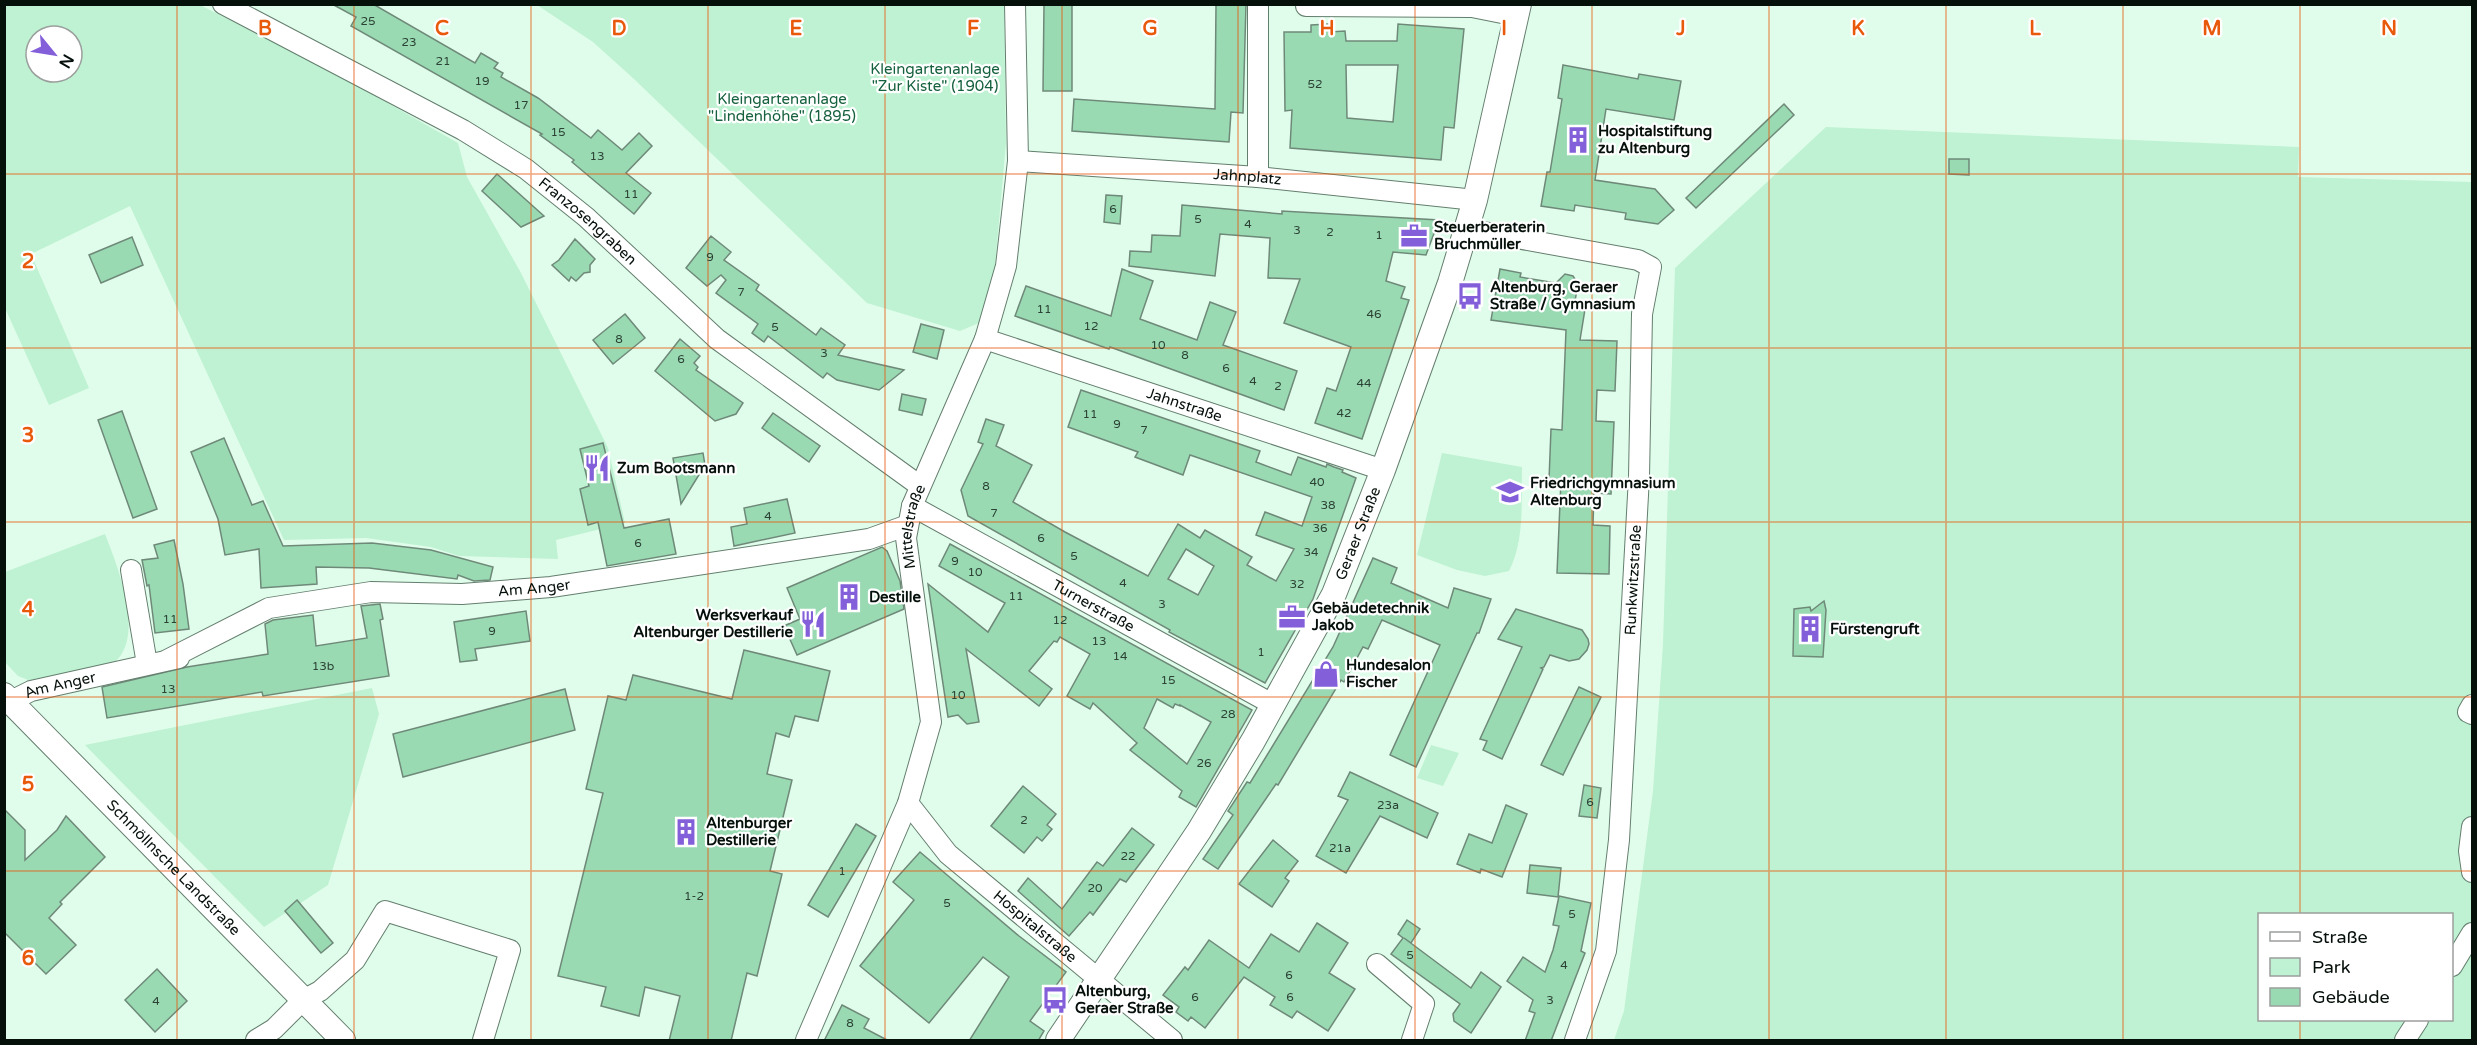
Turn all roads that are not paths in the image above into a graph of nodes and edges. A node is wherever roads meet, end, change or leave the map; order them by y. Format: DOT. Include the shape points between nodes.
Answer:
graph roads {
  1 [pos="223,4"];
  2 [pos="1015,4"];
  3 [pos="1258,4"];
  4 [pos="1306,6"];
  5 [pos="1518,10"];
  6 [pos="1018,161"];
  7 [pos="1258,177"];
  8 [pos="1475,200"];
  9 [pos="1467,229"];
  10 [pos="986,339"];
  11 [pos="1383,470"];
  12 [pos="920,486"];
  13 [pos="912,506"];
  14 [pos="908,525"];
  15 [pos="131,570"];
  16 [pos="198,655"];
  17 [pos="167,660"];
  18 [pos="147,664"];
  19 [pos="8,698"];
  20 [pos="1274,705"];
  21 [pos="2472,705"];
  22 [pos="2472,714"];
  23 [pos="908,802"];
  24 [pos="2472,827"];
  25 [pos="2472,872"];
  26 [pos="2472,933"];
  27 [pos="2453,963"];
  28 [pos="1377,964"];
  29 [pos="1099,982"];
  30 [pos="303,1000"];
  31 [pos="2417,1021"];
  32 [pos="255,1041"];
  33 [pos="343,1041"];
  34 [pos="483,1041"];
  35 [pos="806,1041"];
  36 [pos="1058,1041"];
  37 [pos="1172,1041"];
  38 [pos="1412,1041"];
  39 [pos="1575,1041"];
  40 [pos="2405,1041"];
  1 -- 12 [label="street, Franzosengraben" via="463,130 526,169 586,216 717,339"];
  2 -- 6 [label="street, Mittelstraße"];
  3 -- 7 [label="street"];
  4 -- 5 [label="street"];
  5 -- 8 [label="main road, Geraer Straße"];
  6 -- 7 [label="street, Jahnplatz"];
  6 -- 10 [label="street, Mittelstraße" via="1006,266"];
  7 -- 8 [label="street, Jahnplatz"];
  8 -- 9 [label="main road, Geraer Straße"];
  9 -- 11 [label="main road, Geraer Straße"];
  9 -- 39 [label="street, Runkwitzstraße" via="1638,260 1651,267 1642,314 1639,477 1619,840 1606,951"];
  10 -- 11 [label="street, Jahnstraße"];
  10 -- 12 [label="street, Mittelstraße"];
  11 -- 20 [label="main road, Geraer Straße" via="1334,594"];
  12 -- 13 [label="street, Mittelstraße"];
  13 -- 14 [label="street, Mittelstraße"];
  13 -- 20 [label="street, Turnerstraße"];
  14 -- 17 [label="street, Am Anger" via="869,539 550,587 462,594 371,592 269,608"];
  14 -- 23 [label="street, Mittelstraße" via="906,538 931,722"];
  15 -- 18 [label="street"];
  16 -- 17 [label="street, Am Anger"];
  17 -- 18 [label="street, Am Anger"];
  18 -- 19 [label="street, Am Anger"];
  19 -- 30 [label="main road, Schmöllnsche Landstraße"];
  20 -- 29 [label="main road, Geraer Straße" via="1199,831"];
  21 -- 22 [label="street" via="2468,712"];
  23 -- 29 [label="street, Hospitalstraße" via="948,854"];
  23 -- 35 [label="street, Mittelstraße"];
  24 -- 25 [label="street"];
  26 -- 27 [label="street"];
  28 -- 38 [label="street" via="1424,1004"];
  29 -- 36 [label="main road, Geraer Straße"];
  29 -- 37 [label="street, Hospitalstraße"];
  30 -- 32 [label="street" via="274,1029"];
  30 -- 33 [label="main road, Schmöllnsche Landstraße"];
  30 -- 34 [label="street" via="320,991 355,960 385,911 510,950"];
  31 -- 40 [label="street"];
}
